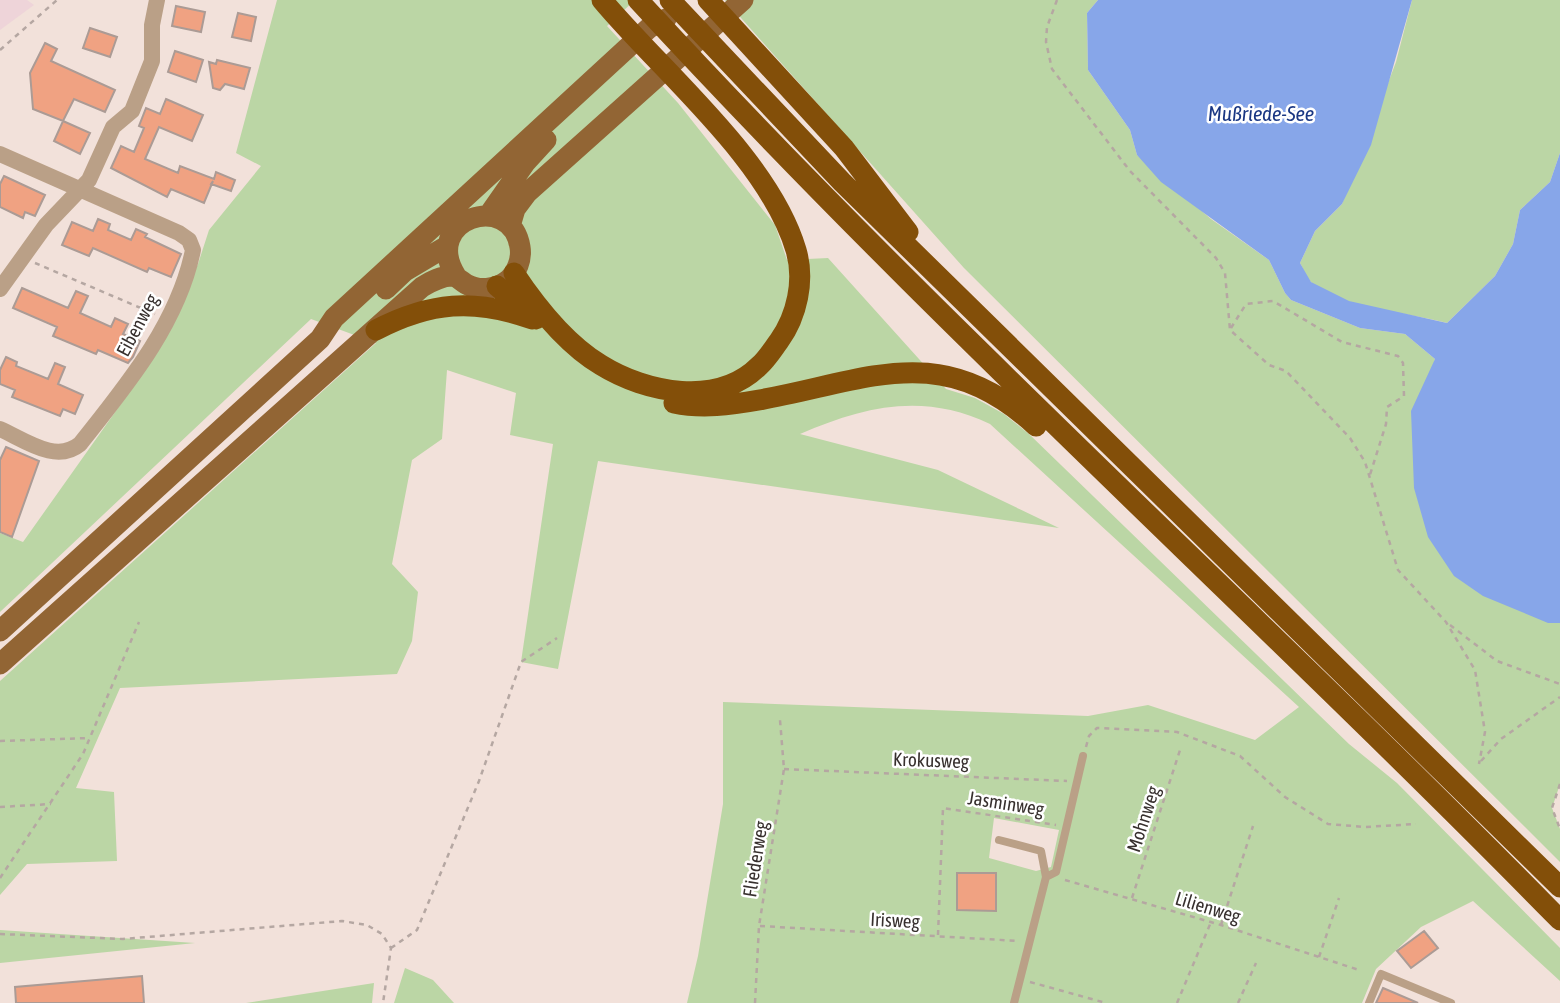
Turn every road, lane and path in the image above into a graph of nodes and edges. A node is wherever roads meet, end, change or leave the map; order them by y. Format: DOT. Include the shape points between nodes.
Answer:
graph roads {
  1 [pos="57,0"];
  2 [pos="157,0"];
  3 [pos="602,0"];
  4 [pos="638,0"];
  5 [pos="688,0"];
  6 [pos="708,0"];
  7 [pos="743,0"];
  8 [pos="1057,0"];
  9 [pos="668,10"];
  10 [pos="0,50"];
  11 [pos="0,153"];
  12 [pos="81,191"];
  13 [pos="488,216"];
  14 [pos="510,226"];
  15 [pos="447,246"];
  16 [pos="23,258"];
  17 [pos="514,272"];
  18 [pos="456,276"];
  19 [pos="498,286"];
  20 [pos="0,289"];
  21 [pos="961,300"];
  22 [pos="166,318"];
  23 [pos="538,322"];
  24 [pos="376,330"];
  25 [pos="1230,330"];
  26 [pos="320,339"];
  27 [pos="0,429"];
  28 [pos="1108,477"];
  29 [pos="1369,478"];
  30 [pos="139,622"];
  31 [pos="1446,622"];
  32 [pos="0,631"];
  33 [pos="557,638"];
  34 [pos="0,664"];
  35 [pos="1560,684"];
  36 [pos="1560,697"];
  37 [pos="780,720"];
  38 [pos="90,738"];
  39 [pos="0,741"];
  40 [pos="1180,750"];
  41 [pos="1083,756"];
  42 [pos="784,769"];
  43 [pos="1077,783"];
  44 [pos="1560,784"];
  45 [pos="51,804"];
  46 [pos="0,807"];
  47 [pos="1416,824"];
  48 [pos="1253,826"];
  49 [pos="1066,827"];
  50 [pos="1560,829"];
  51 [pos="999,840"];
  52 [pos="1046,877"];
  53 [pos="0,878"];
  54 [pos="1560,887"];
  55 [pos="1132,898"];
  56 [pos="1339,898"];
  57 [pos="1560,920"];
  58 [pos="1212,922"];
  59 [pos="1221,925"];
  60 [pos="759,926"];
  61 [pos="0,934"];
  62 [pos="938,936"];
  63 [pos="1029,944"];
  64 [pos="391,948"];
  65 [pos="1319,957"];
  66 [pos="1256,962"];
  67 [pos="1359,970"];
  68 [pos="1020,980"];
  69 [pos="383,1003"];
  70 [pos="755,1003"];
  71 [pos="1014,1003"];
  72 [pos="1106,1003"];
  73 [pos="1177,1003"];
  74 [pos="1238,1003"];
  75 [pos="1369,1003"];
  76 [pos="1451,1003"];
  1 -- 10 [label="path"];
  2 -- 12 [label="street" via="152,61 132,111 113,127"];
  3 -- 17 [label="highway" via="747,162 787,223 797,253 800,284 790,327 759,367 726,387 688,393 643,385 600,365 562,332"];
  4 -- 28 [label="highway" via="938,312"];
  5 -- 9 [label="main road"];
  6 -- 21 [label="highway" via="844,148"];
  7 -- 14 [label="main road" via="527,193"];
  8 -- 25 [label="path" via="1047,27 1052,69 1130,171 1216,258 1225,273"];
  9 -- 13 [label="main road" via="655,35 540,146"];
  9 -- 21 [label="highway" via="723,58"];
  9 -- 26 [label="main road" via="344,308"];
  11 -- 12 [label="street"];
  12 -- 16 [label="street" via="46,225"];
  12 -- 22 [label="street, Eibenweg" via="189,240 191,259"];
  13 -- 14 [label="main road"];
  13 -- 15 [label="main road" via="466,220"];
  14 -- 17 [label="main road" via="520,244"];
  15 -- 18 [label="main road"];
  15 -- 26 [label="main road" via="405,271 342,330"];
  16 -- 20 [label="street"];
  16 -- 22 [label="path"];
  17 -- 19 [label="main road"];
  18 -- 19 [label="main road" via="475,288"];
  18 -- 24 [label="main road" via="422,286"];
  19 -- 23 [label="highway"];
  21 -- 54 [label="highway"];
  22 -- 27 [label="street, Eibenweg" via="144,363 72,452 54,453"];
  23 -- 24 [label="highway" via="486,307 451,305 424,309"];
  23 -- 28 [label="highway" via="593,371 639,395 687,406 729,405 895,371 935,373 982,388 1021,412 1088,474"];
  24 -- 34 [label="main road" via="276,414"];
  25 -- 29 [label="path" via="1269,365 1286,371 1350,438"];
  25 -- 29 [label="path" via="1246,304 1273,301 1342,342 1398,356 1403,363 1404,396 1387,407"];
  26 -- 32 [label="main road"];
  28 -- 57 [label="highway"];
  29 -- 31 [label="path" via="1398,570"];
  30 -- 38 [label="path"];
  31 -- 35 [label="path" via="1497,661"];
  31 -- 36 [label="path" via="1475,670 1485,732 1479,764 1501,739"];
  33 -- 64 [label="path" via="521,662 479,781 417,930"];
  37 -- 42 [label="path, Fliederweg"];
  38 -- 39 [label="path"];
  38 -- 45 [label="path"];
  40 -- 55 [label="path, Mohnweg"];
  41 -- 43 [label="lane"];
  41 -- 47 [label="path" via="1089,736 1097,728 1177,732 1240,756 1285,797 1328,824"];
  42 -- 43 [label="path, Krokusweg"];
  42 -- 60 [label="path, Fliederweg"];
  43 -- 49 [label="lane"];
  44 -- 50 [label="path" via="1552,808"];
  45 -- 46 [label="path"];
  45 -- 53 [label="path"];
  48 -- 59 [label="path"];
  49 -- 52 [label="lane" via="1056,872"];
  49 -- 62 [label="path, Jasminweg" via="943,808"];
  51 -- 52 [label="lane" via="1041,851"];
  52 -- 55 [label="path, Lilienweg"];
  52 -- 63 [label="lane"];
  55 -- 58 [label="path, Lilienweg"];
  56 -- 65 [label="path"];
  58 -- 59 [label="path, Lilienweg"];
  58 -- 73 [label="path"];
  59 -- 65 [label="path, Lilienweg"];
  60 -- 62 [label="path, Irisweg"];
  60 -- 70 [label="path, Fliederweg"];
  61 -- 64 [label="path" via="123,939 342,921 367,925 382,934"];
  62 -- 63 [label="path, Irisweg"];
  63 -- 68 [label="lane"];
  64 -- 69 [label="path"];
  65 -- 67 [label="path, Lilienweg"];
  66 -- 74 [label="path"];
  68 -- 71 [label="lane"];
  68 -- 72 [label="path"];
  75 -- 76 [label="lane" via="1381,974"];
}
